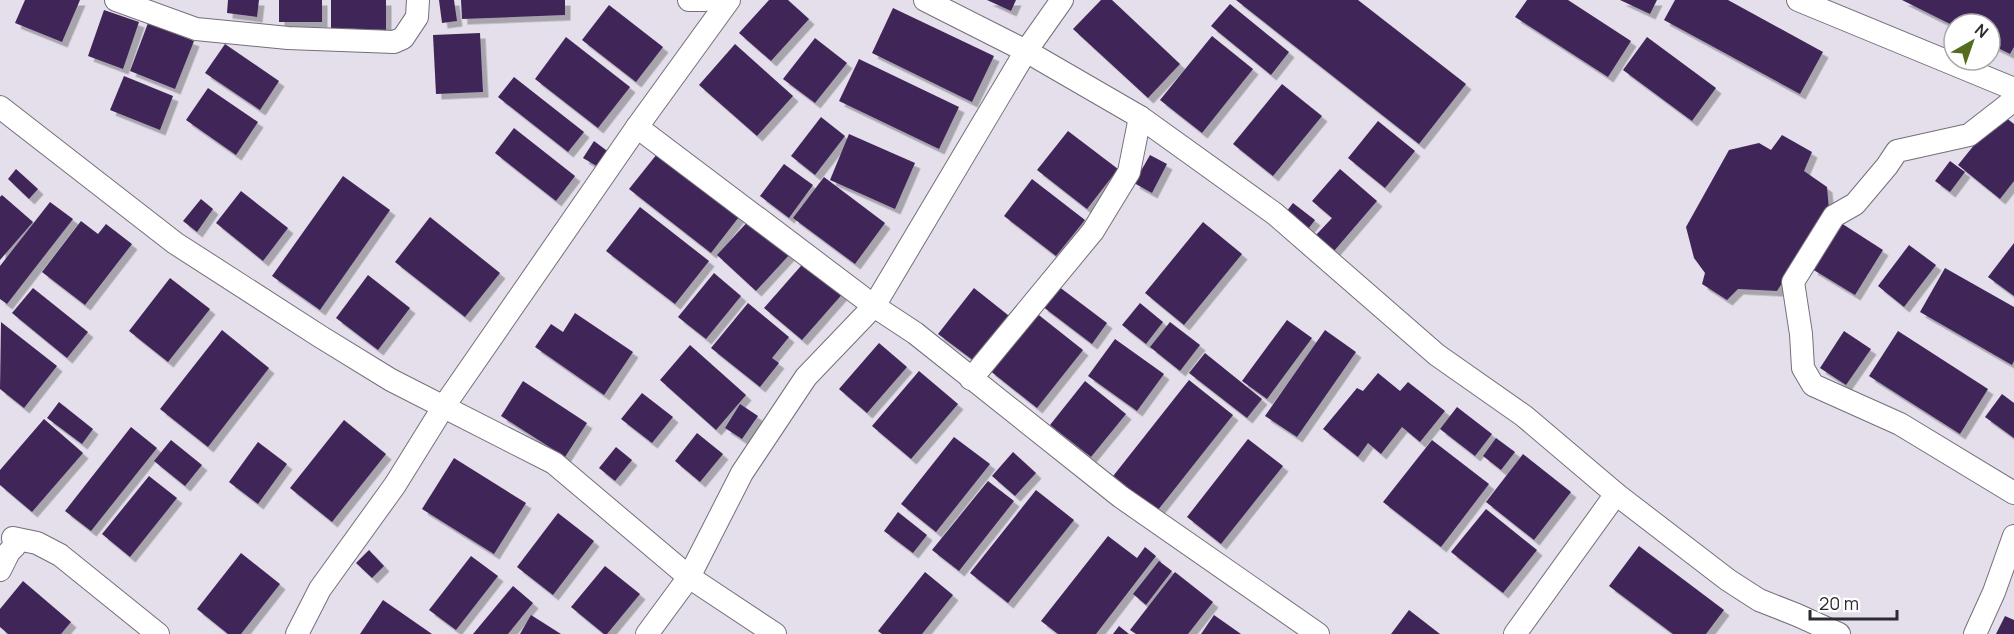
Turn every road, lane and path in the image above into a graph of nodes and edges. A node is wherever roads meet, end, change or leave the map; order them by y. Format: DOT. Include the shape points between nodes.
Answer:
graph roads {
  1 [pos="116,0"];
  2 [pos="418,0"];
  3 [pos="689,0"];
  4 [pos="705,0"];
  5 [pos="729,0"];
  6 [pos="925,0"];
  7 [pos="1062,0"];
  8 [pos="1798,0"];
  9 [pos="1026,51"];
  10 [pos="2014,89"];
  11 [pos="2014,100"];
  12 [pos="0,107"];
  13 [pos="1140,117"];
  14 [pos="637,127"];
  15 [pos="874,306"];
  16 [pos="971,379"];
  17 [pos="444,406"];
  18 [pos="2014,493"];
  19 [pos="1616,494"];
  20 [pos="7,533"];
  21 [pos="2014,536"];
  22 [pos="0,570"];
  23 [pos="689,577"];
  24 [pos="158,634"];
  25 [pos="297,634"];
  26 [pos="647,634"];
  27 [pos="775,634"];
  28 [pos="1318,634"];
  29 [pos="1515,634"];
  30 [pos="1839,634"];
  31 [pos="1975,634"];
  1 -- 2 [label="street" via="196,28 288,38 394,42 403,38 417,17"];
  3 -- 4 [label="street"];
  5 -- 14 [label="street"];
  6 -- 9 [label="street"];
  7 -- 9 [label="street"];
  8 -- 10 [label="street"];
  9 -- 13 [label="street"];
  9 -- 15 [label="street"];
  11 -- 18 [label="street" via="1969,135 1897,150 1855,204 1834,216 1793,282 1803,368 1814,385 1900,424"];
  12 -- 17 [label="street" via="175,243 321,338"];
  13 -- 16 [label="street" via="1129,172 1093,231"];
  13 -- 19 [label="street" via="1275,214 1437,355 1524,416"];
  14 -- 15 [label="street"];
  14 -- 17 [label="street"];
  15 -- 16 [label="street" via="915,333"];
  15 -- 23 [label="street" via="806,377 742,473"];
  16 -- 28 [label="street" via="1121,497"];
  17 -- 23 [label="street" via="554,463"];
  17 -- 25 [label="street" via="395,485 320,589"];
  19 -- 29 [label="street"];
  19 -- 30 [label="street" via="1759,600"];
  20 -- 22 [label="street" via="15,546"];
  20 -- 24 [label="street" via="60,555"];
  21 -- 31 [label="street"];
  23 -- 26 [label="street"];
  23 -- 27 [label="street"];
}
